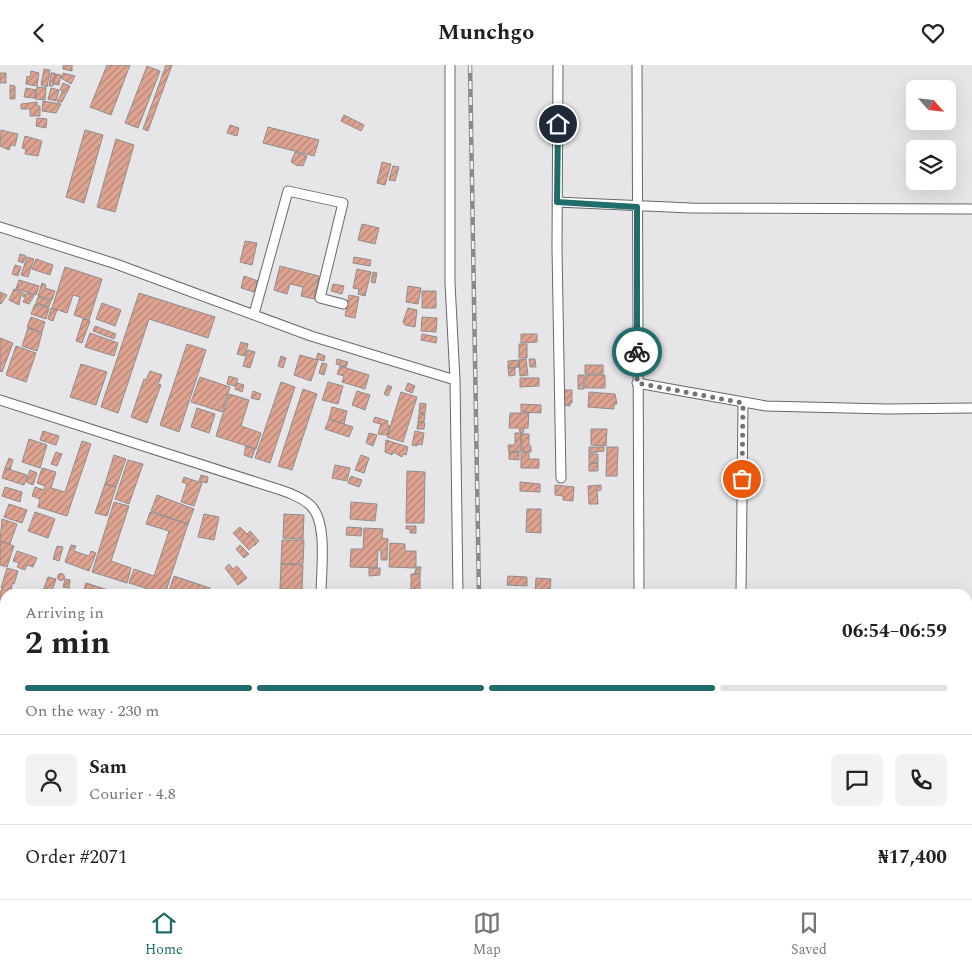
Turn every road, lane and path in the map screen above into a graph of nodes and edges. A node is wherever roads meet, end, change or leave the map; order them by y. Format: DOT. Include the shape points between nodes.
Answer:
graph roads {
  1 [pos="450,65"];
  2 [pos="558,65"];
  3 [pos="637,65"];
  4 [pos="557,202"];
  5 [pos="637,207"];
  6 [pos="972,209"];
  7 [pos="0,227"];
  8 [pos="343,304"];
  9 [pos="254,314"];
  10 [pos="455,381"];
  11 [pos="637,383"];
  12 [pos="0,400"];
  13 [pos="743,403"];
  14 [pos="972,408"];
  15 [pos="561,478"];
  16 [pos="321,589"];
  17 [pos="458,589"];
  18 [pos="639,589"];
  19 [pos="741,589"];
  1 -- 10 [label="street" via="450,283"];
  2 -- 4 [label="street"];
  3 -- 5 [label="street"];
  4 -- 5 [label="street"];
  4 -- 15 [label="street"];
  5 -- 6 [label="street"];
  5 -- 11 [label="street"];
  7 -- 9 [label="street" via="116,263"];
  8 -- 9 [label="street" via="320,298 343,203 288,191"];
  9 -- 10 [label="street"];
  10 -- 17 [label="street"];
  11 -- 13 [label="street"];
  11 -- 18 [label="street"];
  12 -- 16 [label="street" via="299,498 312,507 321,525"];
  13 -- 14 [label="street" via="887,409"];
  13 -- 19 [label="street"];
}
